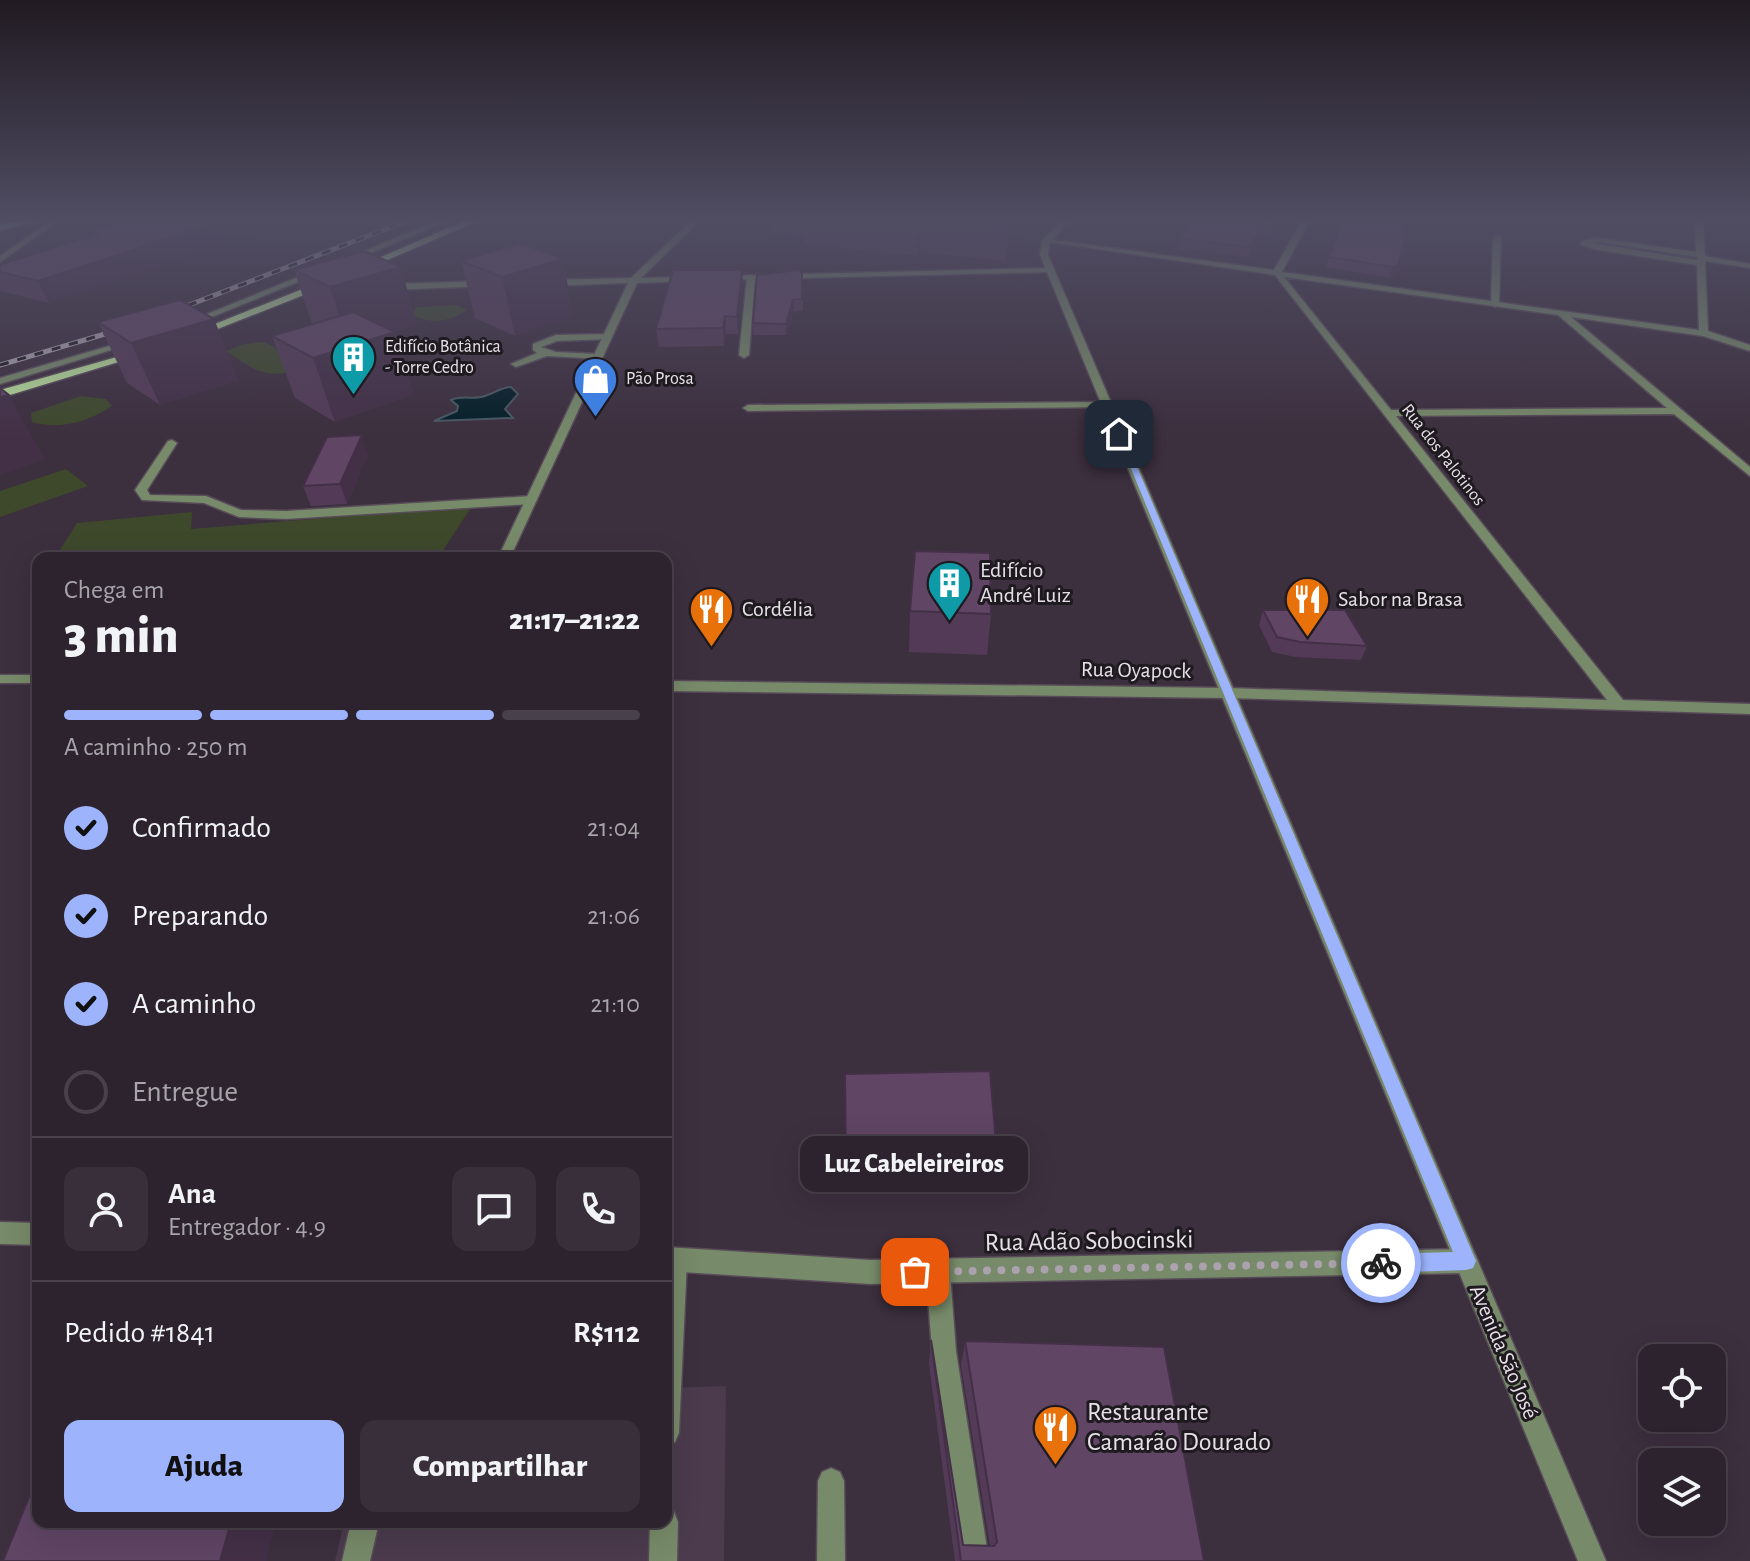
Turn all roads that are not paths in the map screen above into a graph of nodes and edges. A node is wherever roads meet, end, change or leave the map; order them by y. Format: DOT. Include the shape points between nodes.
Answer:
graph roads {
  1 [pos="263,293"];
  2 [pos="301,293"];
  3 [pos="628,293"];
  4 [pos="750,293"];
  5 [pos="1059,293"];
  6 [pos="1293,293"];
  7 [pos="1417,293"];
  8 [pos="1495,293"];
  9 [pos="1702,293"];
  10 [pos="1495,304"];
  11 [pos="1560,313"];
  12 [pos="182,325"];
  13 [pos="1704,333"];
  14 [pos="607,337"];
  15 [pos="185,338"];
  16 [pos="137,341"];
  17 [pos="159,347"];
  18 [pos="1750,348"];
  19 [pos="545,353"];
  20 [pos="744,355"];
  21 [pos="599,357"];
  22 [pos="516,364"];
  23 [pos="0,381"];
  24 [pos="0,394"];
  25 [pos="1106,405"];
  26 [pos="748,408"];
  27 [pos="1675,411"];
  28 [pos="1387,413"];
  29 [pos="172,443"];
  30 [pos="1750,473"];
  31 [pos="531,500"];
  32 [pos="507,552"];
  33 [pos="0,679"];
  34 [pos="32,679"];
  35 [pos="672,686"];
  36 [pos="1228,693"];
  37 [pos="1619,705"];
  38 [pos="1750,709"];
  39 [pos="0,1233"];
  40 [pos="32,1234"];
  41 [pos="672,1260"];
  42 [pos="1466,1261"];
  43 [pos="938,1272"];
  44 [pos="831,1481"];
  45 [pos="364,1528"];
  46 [pos="664,1528"];
  47 [pos="356,1561"];
  48 [pos="663,1561"];
  49 [pos="831,1561"];
  50 [pos="975,1561"];
  51 [pos="1592,1561"];
  1 -- 12 [label="street"];
  2 -- 15 [label="main road"];
  3 -- 14 [label="street"];
  4 -- 20 [label="street"];
  5 -- 25 [label="street, Avenida São José"];
  6 -- 28 [label="street, Rua dos Palotinos"];
  7 -- 10 [label="street"];
  8 -- 10 [label="street"];
  9 -- 13 [label="street"];
  10 -- 11 [label="street"];
  11 -- 13 [label="street"];
  11 -- 27 [label="street"];
  13 -- 18 [label="street"];
  14 -- 19 [label="street" via="543,341 536,346"];
  14 -- 21 [label="street"];
  16 -- 23 [label="street"];
  17 -- 24 [label="main road"];
  19 -- 21 [label="street"];
  19 -- 22 [label="street"];
  21 -- 31 [label="street"];
  25 -- 26 [label="street"];
  25 -- 36 [label="street, Avenida São José"];
  27 -- 28 [label="street"];
  27 -- 30 [label="street"];
  28 -- 37 [label="street, Rua dos Palotinos"];
  29 -- 31 [label="street" via="141,490 146,498 206,500 239,513 271,515"];
  31 -- 32 [label="street"];
  33 -- 34 [label="street"];
  35 -- 36 [label="street, Rua Oyapock"];
  36 -- 37 [label="street, Rua Oyapock"];
  36 -- 42 [label="street, Avenida São José"];
  37 -- 38 [label="street, Rua Oyapock"];
  39 -- 40 [label="street"];
  41 -- 43 [label="street, Rua Adão Sobocinski"];
  42 -- 43 [label="street, Rua Adão Sobocinski"];
  42 -- 51 [label="street, Avenida São José"];
  43 -- 50 [label="street" via="944,1351"];
  44 -- 49 [label="street"];
  45 -- 47 [label="street"];
  46 -- 48 [label="street"];
}
